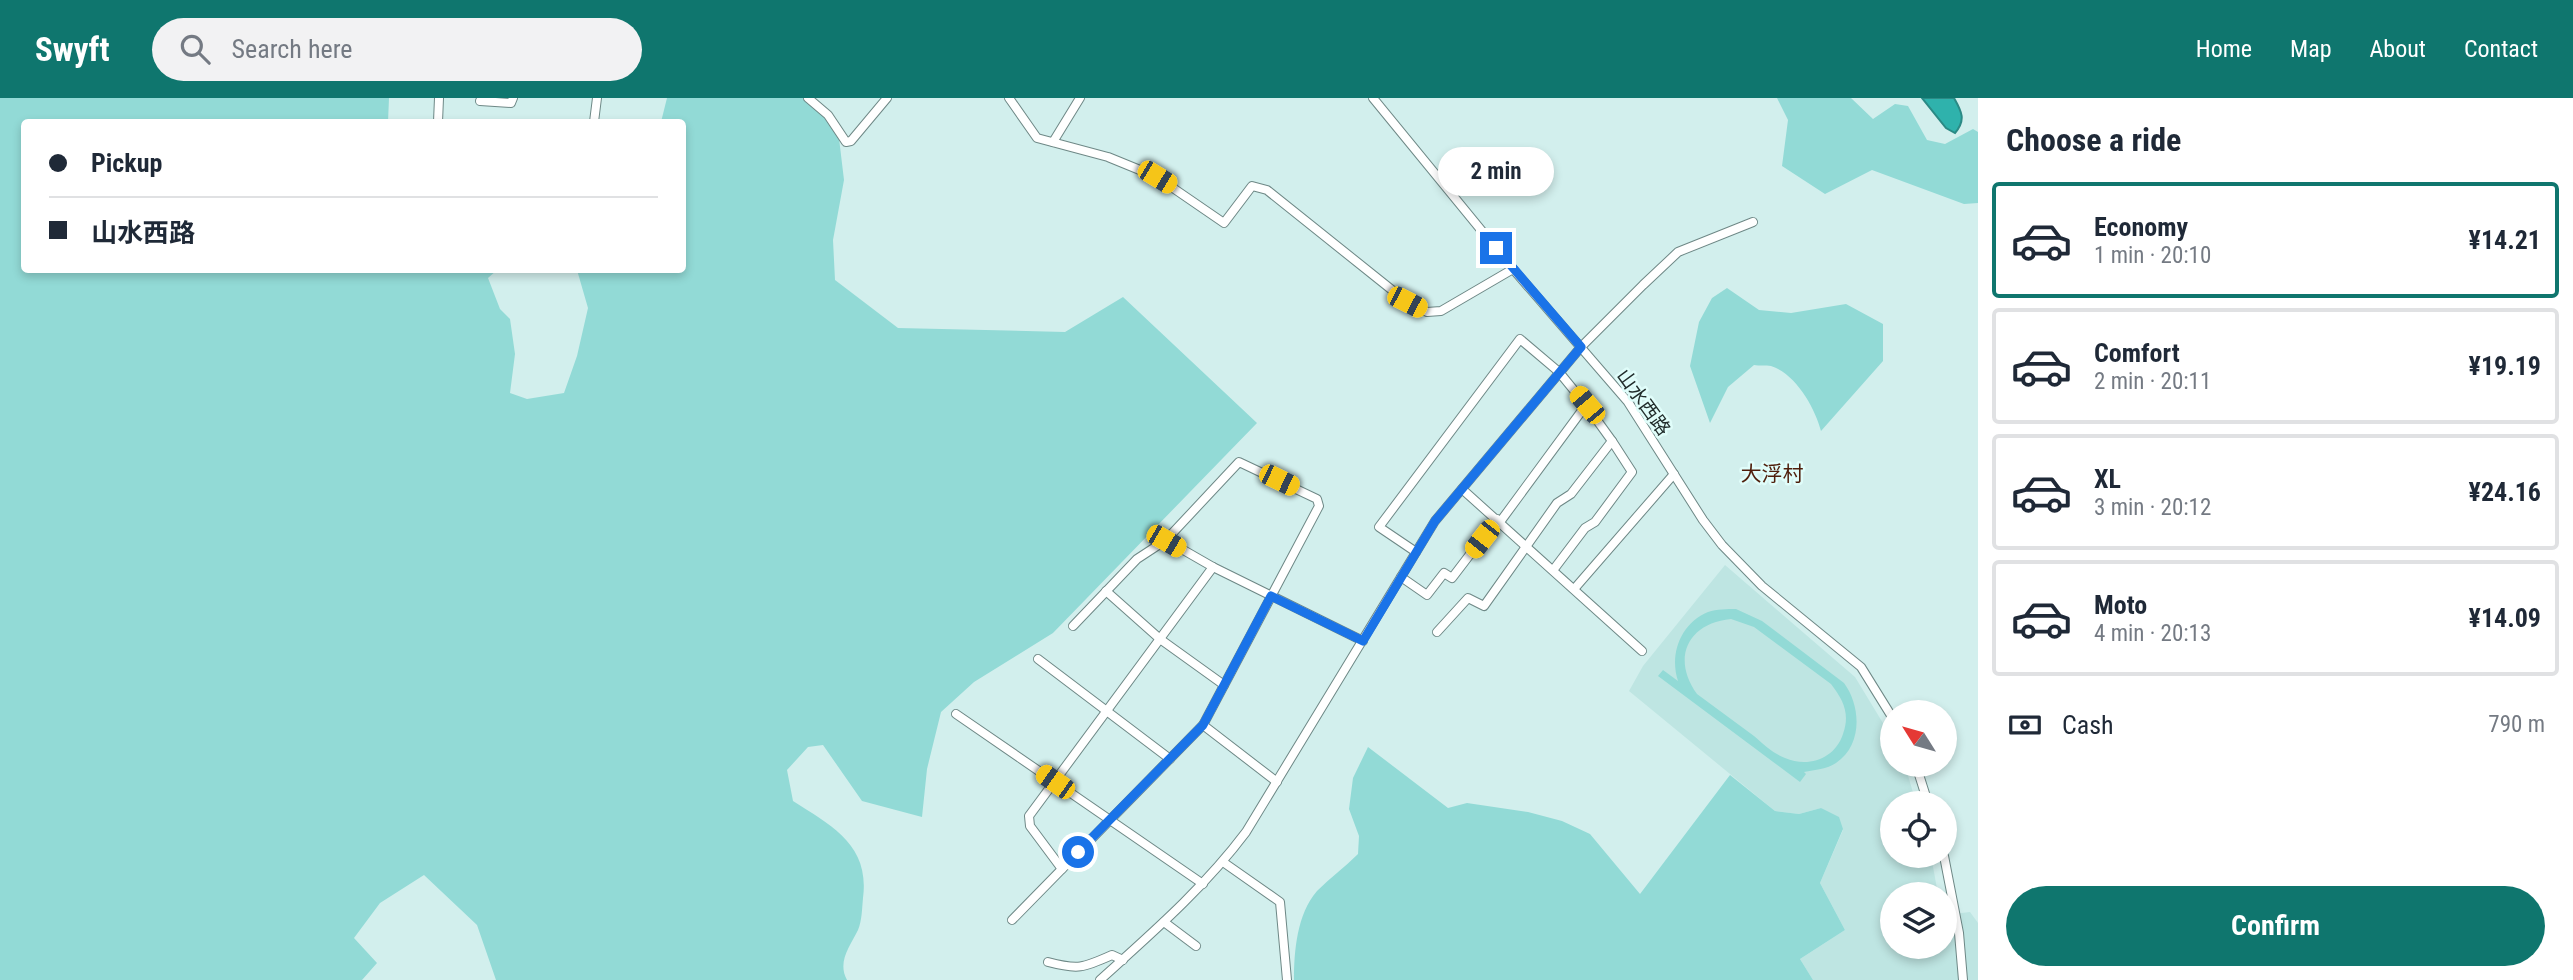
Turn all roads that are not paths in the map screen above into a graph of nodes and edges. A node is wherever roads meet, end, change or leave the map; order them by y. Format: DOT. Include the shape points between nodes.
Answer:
graph roads {
  1 [pos="439,98"];
  2 [pos="513,98"];
  3 [pos="597,98"];
  4 [pos="808,98"];
  5 [pos="887,98"];
  6 [pos="1009,98"];
  7 [pos="1080,98"];
  8 [pos="1373,98"];
  9 [pos="481,101"];
  10 [pos="438,119"];
  11 [pos="594,119"];
  12 [pos="1053,142"];
  13 [pos="1753,222"];
  14 [pos="1514,269"];
  15 [pos="1581,347"];
  16 [pos="1559,372"];
  17 [pos="1587,405"];
  18 [pos="1612,441"];
  19 [pos="1674,474"];
  20 [pos="1462,489"];
  21 [pos="1498,521"];
  22 [pos="1166,541"];
  23 [pos="1527,545"];
  24 [pos="1416,552"];
  25 [pos="1213,567"];
  26 [pos="1554,569"];
  27 [pos="1401,577"];
  28 [pos="1574,588"];
  29 [pos="1106,591"];
  30 [pos="1271,596"];
  31 [pos="1073,626"];
  32 [pos="1437,632"];
  33 [pos="1160,639"];
  34 [pos="1363,641"];
  35 [pos="1642,651"];
  36 [pos="1038,659"];
  37 [pos="1224,685"];
  38 [pos="1881,700"];
  39 [pos="1106,712"];
  40 [pos="956,714"];
  41 [pos="1203,725"];
  42 [pos="1170,759"];
  43 [pos="1055,782"];
  44 [pos="1277,782"];
  45 [pos="1111,820"];
  46 [pos="1223,862"];
  47 [pos="1946,868"];
  48 [pos="1062,869"];
  49 [pos="1203,884"];
  50 [pos="1012,920"];
  51 [pos="1164,922"];
  52 [pos="1196,946"];
  53 [pos="1123,960"];
  54 [pos="1048,962"];
  55 [pos="1100,980"];
  56 [pos="1287,980"];
  57 [pos="1963,980"];
  1 -- 10 [label="street"];
  2 -- 9 [label="street" via="511,103"];
  3 -- 11 [label="street"];
  4 -- 5 [label="street" via="828,115 846,142"];
  6 -- 12 [label="street" via="1037,138"];
  7 -- 12 [label="street"];
  8 -- 14 [label="street, 山水西路"];
  12 -- 14 [label="street" via="1108,156 1157,177 1224,223 1252,186 1267,190 1407,302 1427,312 1441,311"];
  13 -- 15 [label="street" via="1678,252"];
  14 -- 15 [label="street, 山水西路"];
  15 -- 16 [label="street"];
  15 -- 19 [label="street, 山水西路" via="1628,402"];
  16 -- 17 [label="street"];
  16 -- 20 [label="street"];
  16 -- 24 [label="street" via="1520,339 1380,527"];
  17 -- 18 [label="street"];
  17 -- 21 [label="street"];
  18 -- 23 [label="street"];
  18 -- 26 [label="street" via="1632,472"];
  19 -- 28 [label="street"];
  19 -- 38 [label="street, 山水西路" via="1738,564 1861,667"];
  20 -- 21 [label="street"];
  20 -- 24 [label="street"];
  21 -- 23 [label="street"];
  21 -- 27 [label="street" via="1452,578 1444,573 1427,596"];
  22 -- 25 [label="street"];
  22 -- 29 [label="street" via="1137,559"];
  22 -- 30 [label="street" via="1241,462 1317,499 1319,506"];
  23 -- 26 [label="street"];
  23 -- 32 [label="street" via="1484,606 1468,598"];
  24 -- 27 [label="street"];
  25 -- 30 [label="street"];
  25 -- 33 [label="street"];
  26 -- 28 [label="street"];
  27 -- 34 [label="street"];
  28 -- 35 [label="street"];
  29 -- 31 [label="street"];
  29 -- 33 [label="street"];
  30 -- 34 [label="street"];
  30 -- 37 [label="street"];
  33 -- 37 [label="street"];
  33 -- 39 [label="street"];
  34 -- 44 [label="street"];
  36 -- 39 [label="street"];
  37 -- 41 [label="street"];
  39 -- 42 [label="street"];
  39 -- 43 [label="street"];
  40 -- 43 [label="street"];
  41 -- 42 [label="street"];
  41 -- 44 [label="street"];
  42 -- 45 [label="street"];
  43 -- 45 [label="street"];
  43 -- 48 [label="street" via="1029,817 1030,826"];
  44 -- 46 [label="street"];
  45 -- 48 [label="street"];
  45 -- 49 [label="street"];
  46 -- 49 [label="street"];
  46 -- 56 [label="street" via="1280,902"];
  47 -- 57 [label="street"];
  48 -- 50 [label="street"];
  49 -- 51 [label="street"];
  51 -- 52 [label="street"];
  51 -- 53 [label="street"];
  53 -- 54 [label="street" via="1112,955 1072,968"];
  53 -- 55 [label="street"];
}
